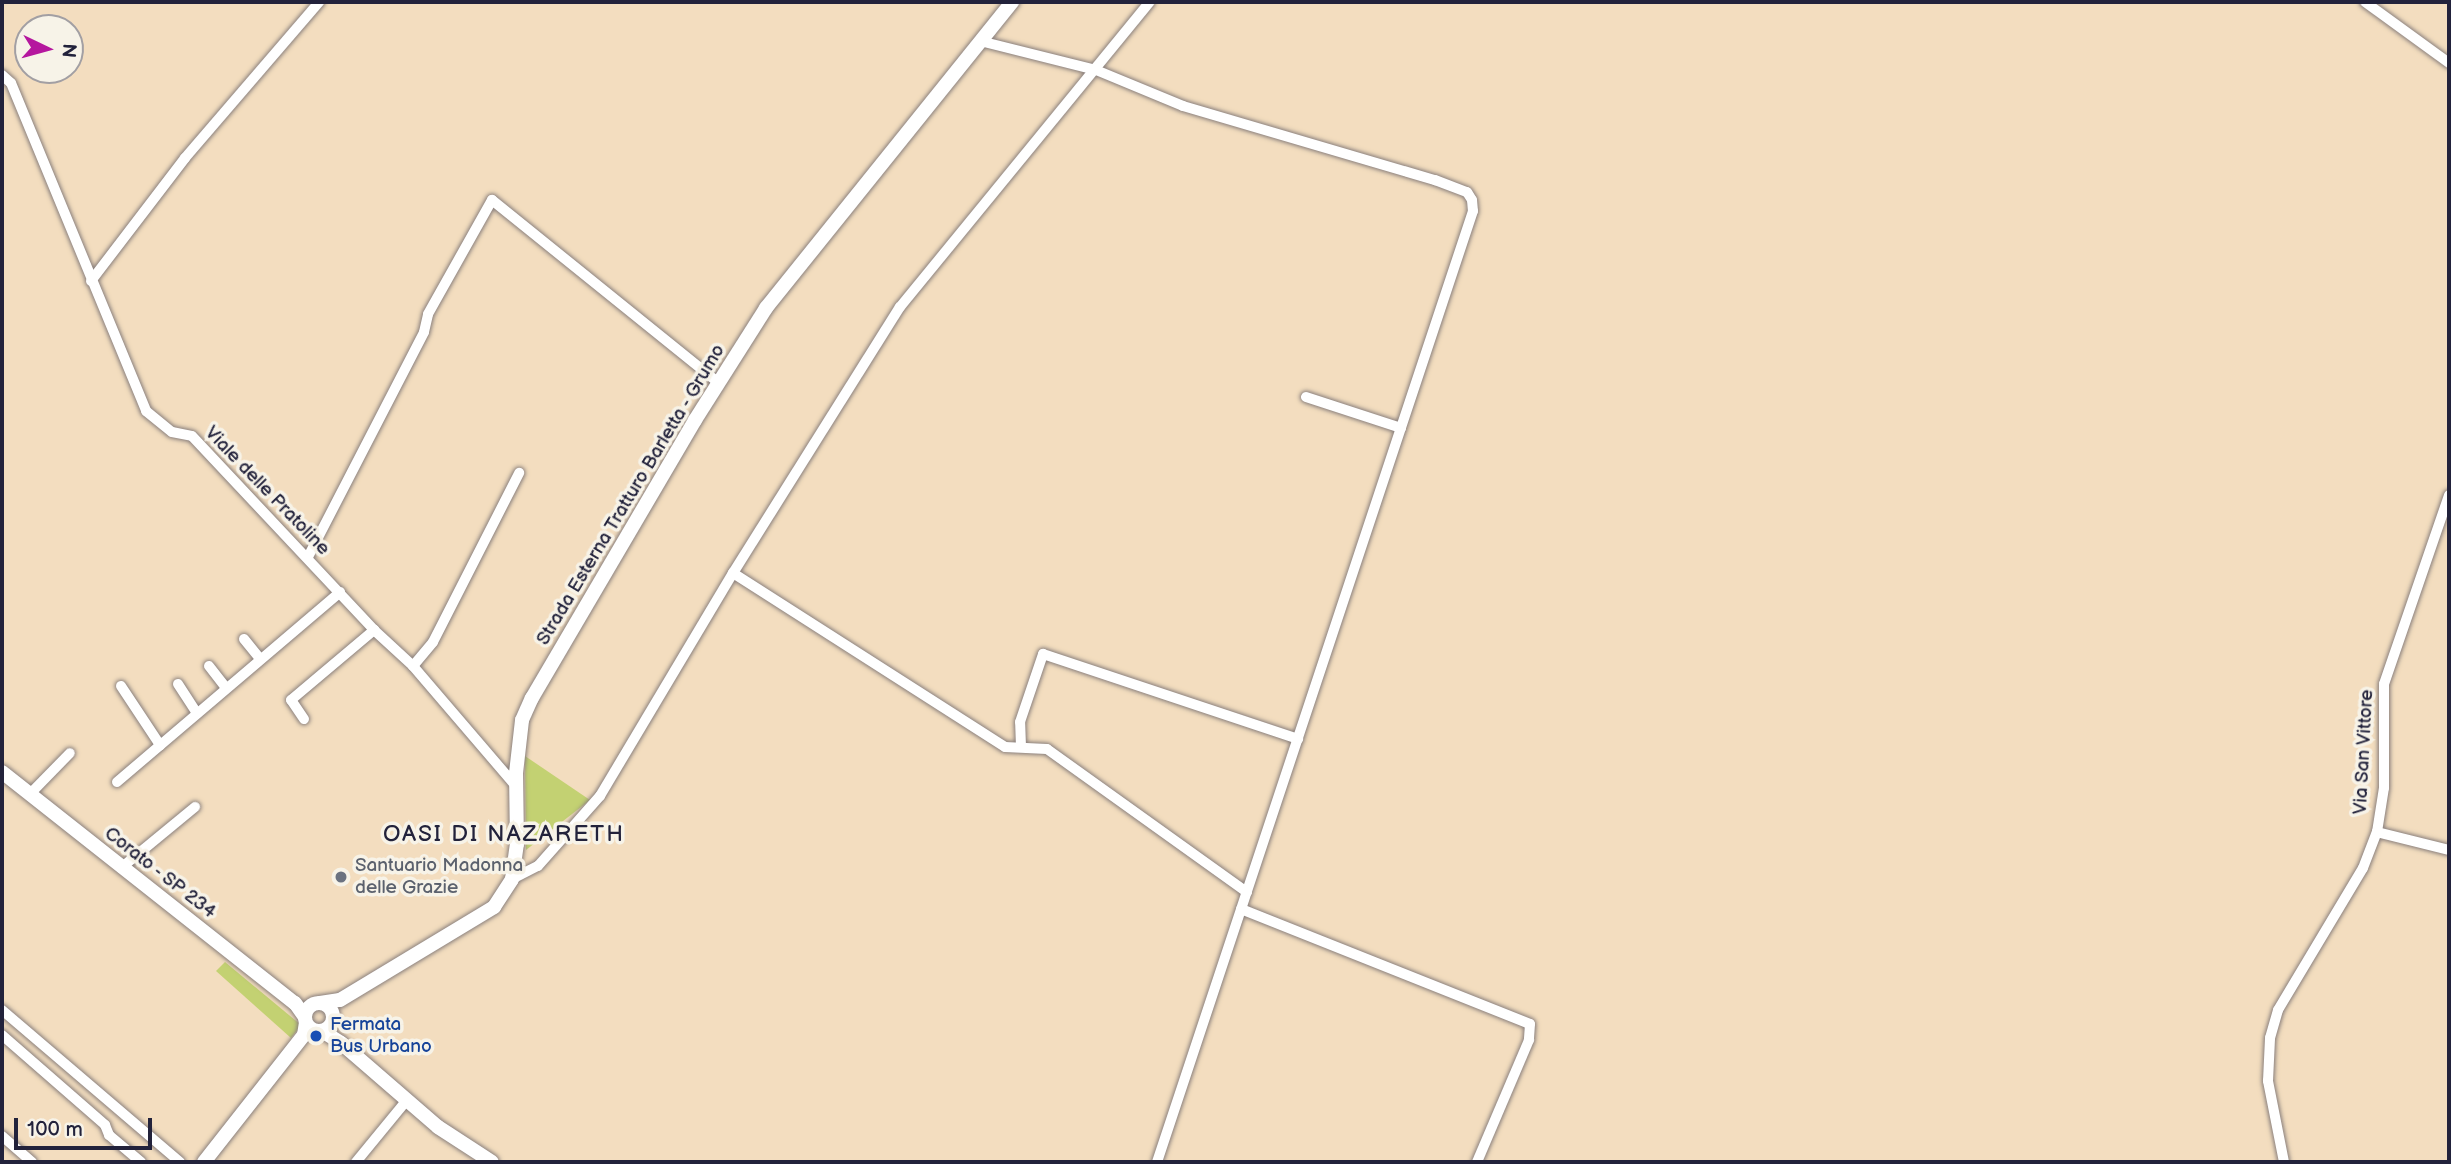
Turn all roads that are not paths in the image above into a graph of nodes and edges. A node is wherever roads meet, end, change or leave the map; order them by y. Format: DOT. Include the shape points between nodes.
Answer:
graph roads {
  1 [pos="319,2"];
  2 [pos="1012,2"];
  3 [pos="1150,2"];
  4 [pos="2365,2"];
  5 [pos="980,41"];
  6 [pos="2449,63"];
  7 [pos="1096,70"];
  8 [pos="2,75"];
  9 [pos="90,281"];
  10 [pos="719,383"];
  11 [pos="1306,397"];
  12 [pos="1401,428"];
  13 [pos="520,473"];
  14 [pos="2449,495"];
  15 [pos="308,557"];
  16 [pos="733,573"];
  17 [pos="340,592"];
  18 [pos="374,630"];
  19 [pos="244,639"];
  20 [pos="260,659"];
  21 [pos="209,666"];
  22 [pos="413,666"];
  23 [pos="178,684"];
  24 [pos="121,686"];
  25 [pos="226,688"];
  26 [pos="197,713"];
  27 [pos="304,719"];
  28 [pos="1298,740"];
  29 [pos="160,744"];
  30 [pos="1021,747"];
  31 [pos="70,753"];
  32 [pos="2,772"];
  33 [pos="117,782"];
  34 [pos="516,786"];
  35 [pos="30,794"];
  36 [pos="195,807"];
  37 [pos="2377,832"];
  38 [pos="2449,850"];
  39 [pos="121,868"];
  40 [pos="512,879"];
  41 [pos="1247,892"];
  42 [pos="1241,909"];
  43 [pos="2,1010"];
  44 [pos="316,1020"];
  45 [pos="2,1035"];
  46 [pos="407,1100"];
  47 [pos="2,1136"];
  48 [pos="32,1162"];
  49 [pos="141,1162"];
  50 [pos="180,1162"];
  51 [pos="204,1162"];
  52 [pos="356,1162"];
  53 [pos="492,1162"];
  54 [pos="1157,1162"];
  55 [pos="1476,1162"];
  56 [pos="2284,1162"];
  1 -- 9 [label="street" via="185,158"];
  2 -- 5 [label="street, Strada Esterna Tratturo Barletta - Grumo"];
  3 -- 7 [label="street"];
  4 -- 6 [label="street"];
  5 -- 7 [label="street"];
  5 -- 10 [label="street, Strada Esterna Tratturo Barletta - Grumo" via="766,308"];
  7 -- 12 [label="street" via="1183,106 1323,144 1467,192 1473,211"];
  7 -- 16 [label="street" via="900,307"];
  8 -- 9 [label="street, Viale delle Pratoline" via="11,83"];
  9 -- 15 [label="street, Viale delle Pratoline" via="146,411 172,432 192,436"];
  10 -- 15 [label="street" via="492,200 428,314 424,332"];
  10 -- 34 [label="street, Strada Esterna Tratturo Barletta - Grumo" via="532,698 523,720"];
  11 -- 12 [label="street"];
  12 -- 28 [label="street"];
  13 -- 22 [label="street" via="433,642"];
  14 -- 37 [label="street, Via San Vittore" via="2384,684 2384,788"];
  15 -- 17 [label="street, Viale delle Pratoline"];
  16 -- 30 [label="street" via="1005,747"];
  16 -- 40 [label="street" via="600,796 538,866"];
  17 -- 18 [label="street, Viale delle Pratoline"];
  17 -- 20 [label="street"];
  18 -- 22 [label="street, Viale delle Pratoline"];
  18 -- 27 [label="street" via="291,700"];
  19 -- 20 [label="street"];
  20 -- 25 [label="street"];
  21 -- 25 [label="street"];
  22 -- 34 [label="street, Viale delle Pratoline"];
  23 -- 26 [label="street"];
  24 -- 29 [label="street"];
  25 -- 26 [label="street"];
  26 -- 29 [label="street"];
  28 -- 30 [label="street" via="1042,654 1020,722"];
  28 -- 41 [label="street"];
  29 -- 33 [label="street"];
  30 -- 41 [label="street" via="1046,749"];
  31 -- 35 [label="street"];
  32 -- 35 [label="street, Corato - SP 234"];
  34 -- 40 [label="street, Strada Esterna Tratturo Barletta - Grumo"];
  35 -- 39 [label="street, Corato - SP 234"];
  36 -- 39 [label="street"];
  37 -- 38 [label="street"];
  37 -- 56 [label="street, Via San Vittore" via="2363,868 2278,1010 2270,1038 2268,1081"];
  39 -- 44 [label="street, Corato - SP 234"];
  40 -- 44 [label="street, Strada Esterna Tratturo Barletta - Grumo" via="494,907 340,1000"];
  41 -- 42 [label="street"];
  42 -- 54 [label="street"];
  42 -- 55 [label="street" via="1530,1024 1529,1040"];
  43 -- 50 [label="street"];
  44 -- 46 [label="street, Corato - SP 234"];
  44 -- 51 [label="street"];
  45 -- 49 [label="street"];
  46 -- 52 [label="street"];
  46 -- 53 [label="street, Corato - SP 234" via="438,1127"];
  47 -- 48 [label="street"];
}
